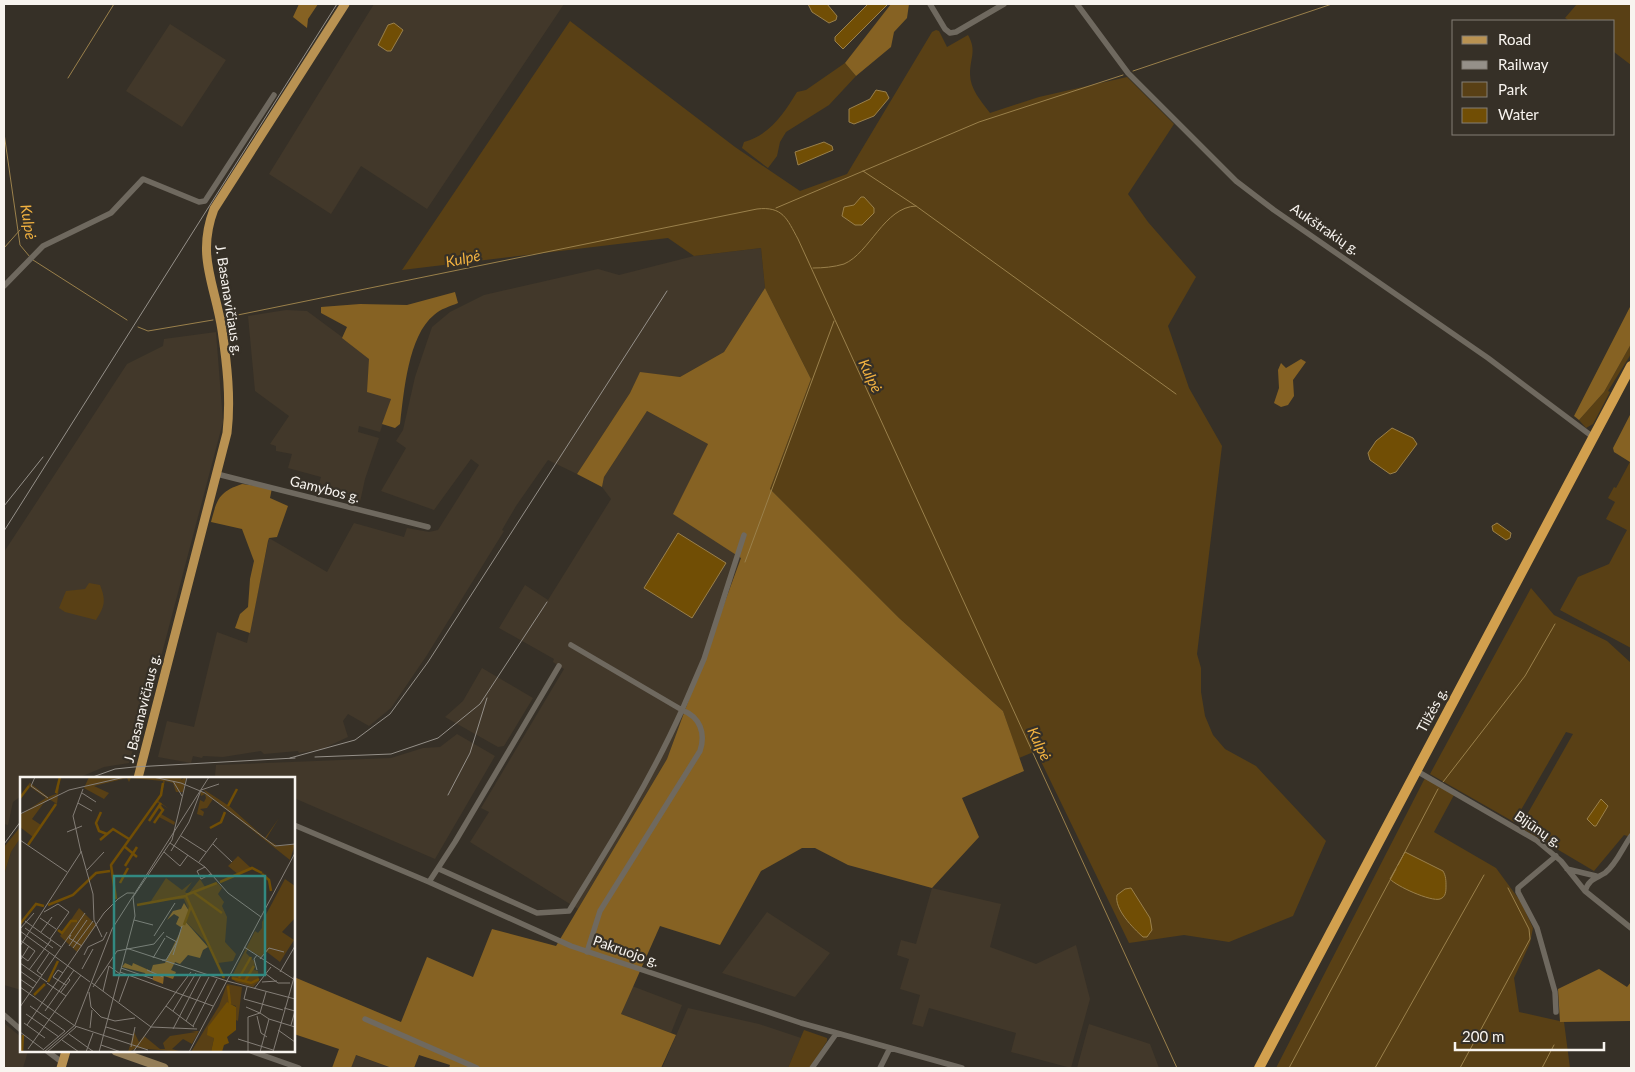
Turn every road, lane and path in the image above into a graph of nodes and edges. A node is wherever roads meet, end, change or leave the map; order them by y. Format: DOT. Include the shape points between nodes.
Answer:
graph roads {
  1 [pos="345,4"];
  2 [pos="930,4"];
  3 [pos="1004,4"];
  4 [pos="1076,4"];
  5 [pos="274,95"];
  6 [pos="4,286"];
  7 [pos="1631,366"];
  8 [pos="1594,437"];
  9 [pos="217,474"];
  10 [pos="428,527"];
  11 [pos="744,535"];
  12 [pos="571,645"];
  13 [pos="559,666"];
  14 [pos="682,710"];
  15 [pos="1415,770"];
  16 [pos="138,777"];
  17 [pos="295,825"];
  18 [pos="1631,836"];
  19 [pos="1556,856"];
  20 [pos="439,869"];
  21 [pos="1567,869"];
  22 [pos="1596,876"];
  23 [pos="430,882"];
  24 [pos="1585,891"];
  25 [pos="1631,928"];
  26 [pos="587,952"];
  27 [pos="1556,1012"];
  28 [pos="4,1015"];
  29 [pos="365,1019"];
  30 [pos="20,1029"];
  31 [pos="836,1034"];
  32 [pos="890,1048"];
  33 [pos="48,1052"];
  34 [pos="66,1052"];
  35 [pos="119,1052"];
  36 [pos="254,1052"];
  37 [pos="62,1066"];
  38 [pos="946,1066"];
  39 [pos="162,1068"];
  40 [pos="299,1068"];
  41 [pos="477,1068"];
  42 [pos="812,1068"];
  43 [pos="880,1068"];
  44 [pos="962,1068"];
  45 [pos="1259,1068"];
  1 -- 9 [label="main road, J. Basanavičiaus g." via="214,210 207,227 206,257 222,328 230,409"];
  2 -- 3 [label="street" via="950,33"];
  4 -- 8 [label="street, Aukštrakių g." via="1128,73 1236,181"];
  5 -- 6 [label="street" via="206,201 199,202 144,179 111,213 51,241 30,257"];
  7 -- 8 [label="highway, Tilžės g."];
  8 -- 15 [label="highway, Tilžės g."];
  9 -- 10 [label="street, Gamybos g."];
  9 -- 16 [label="main road, J. Basanavičiaus g."];
  11 -- 14 [label="street" via="704,659"];
  12 -- 14 [label="street"];
  13 -- 20 [label="street"];
  14 -- 20 [label="street" via="660,760 569,911 537,913"];
  14 -- 26 [label="street" via="699,724 703,738 700,751 600,911"];
  15 -- 19 [label="street, Bijūnų g." via="1517,828"];
  15 -- 45 [label="highway, Tilžės g."];
  17 -- 23 [label="street, Pakruojo g."];
  18 -- 22 [label="street" via="1612,866 1604,874"];
  19 -- 21 [label="street, Bijūnų g."];
  19 -- 27 [label="street" via="1518,888 1538,928 1555,992"];
  20 -- 23 [label="street"];
  21 -- 22 [label="street"];
  21 -- 24 [label="street, Bijūnų g."];
  22 -- 24 [label="street" via="1587,883"];
  23 -- 26 [label="street, Pakruojo g."];
  24 -- 25 [label="street, Bijūnų g."];
  26 -- 31 [label="street, Pakruojo g."];
  28 -- 30 [label="street"];
  29 -- 41 [label="street"];
  31 -- 32 [label="street, Pakruojo g."];
  31 -- 42 [label="street"];
  32 -- 38 [label="street, Pakruojo g."];
  32 -- 43 [label="street"];
  33 -- 37 [label="street"];
  34 -- 37 [label="main road"];
  35 -- 39 [label="main road"];
  36 -- 40 [label="street"];
  38 -- 44 [label="street, Pakruojo g."];
}
